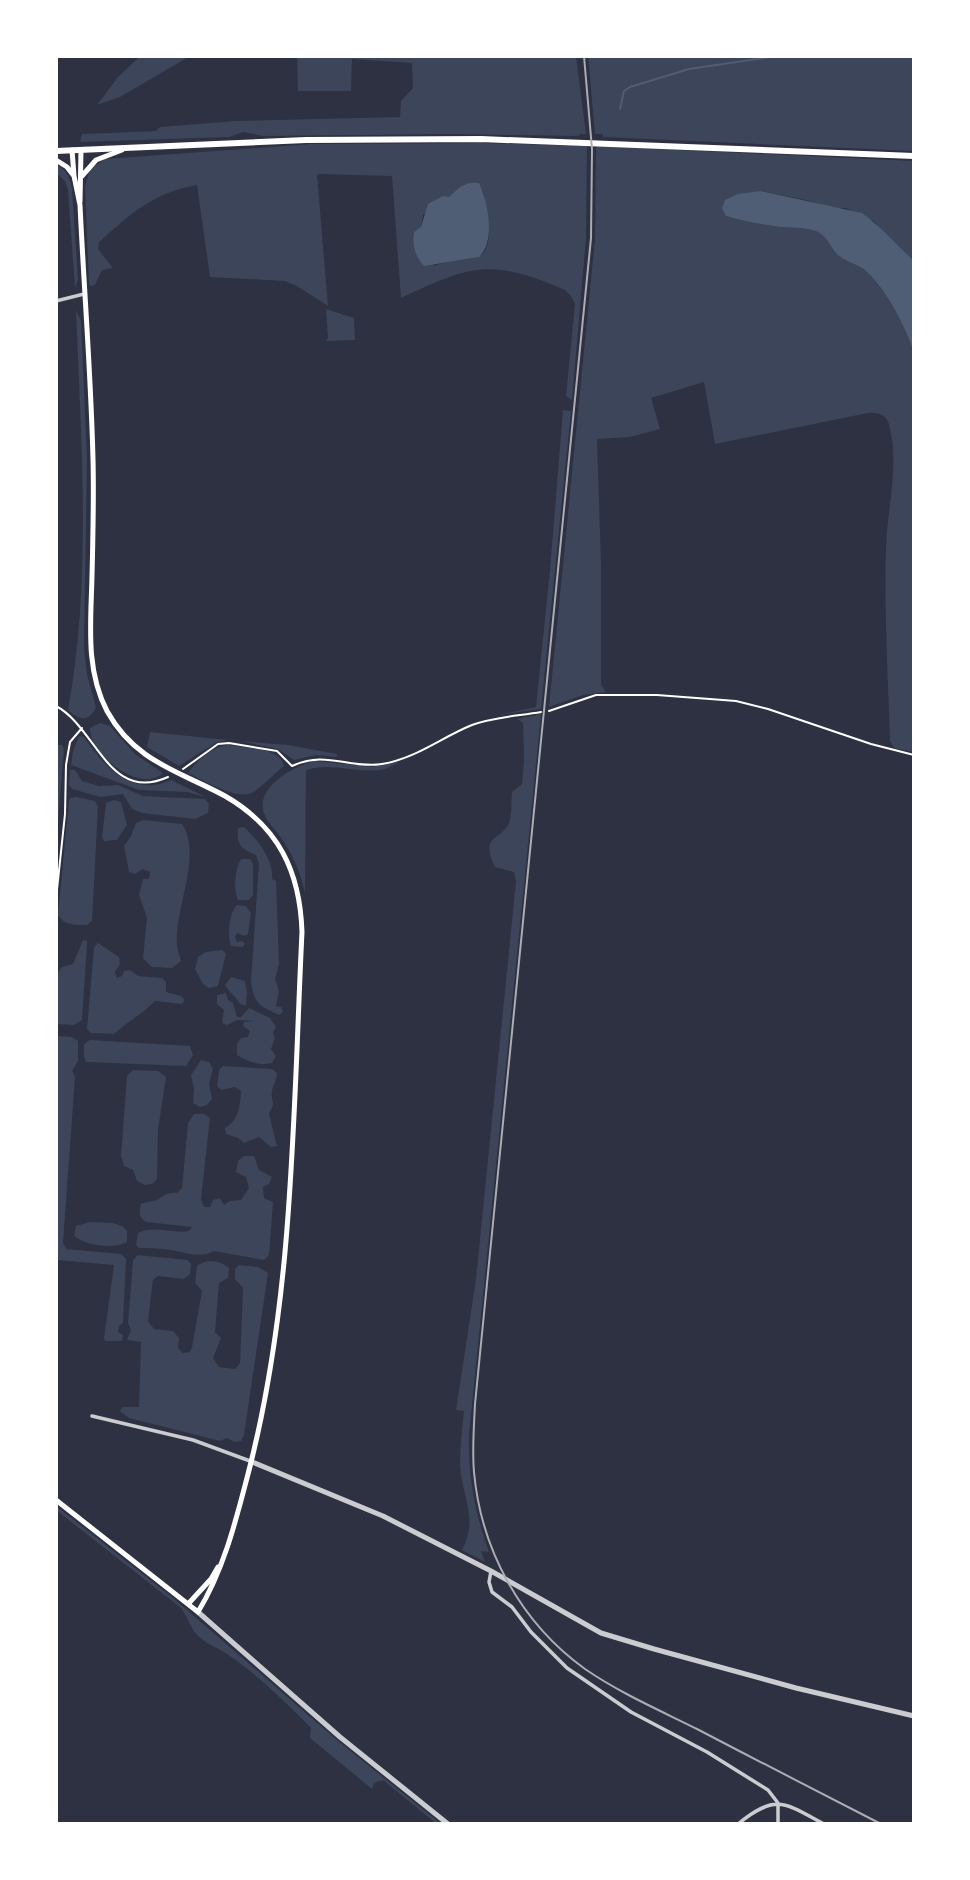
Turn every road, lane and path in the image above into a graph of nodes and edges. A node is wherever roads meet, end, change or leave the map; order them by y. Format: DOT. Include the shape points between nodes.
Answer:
graph roads {
  1 [pos="132,147"];
  2 [pos="72,150"];
  3 [pos="81,150"];
  4 [pos="56,151"];
  5 [pos="914,156"];
  6 [pos="56,160"];
  7 [pos="74,176"];
  8 [pos="82,176"];
  9 [pos="80,205"];
  10 [pos="85,294"];
  11 [pos="56,301"];
  12 [pos="56,706"];
  13 [pos="549,711"];
  14 [pos="541,712"];
  15 [pos="82,728"];
  16 [pos="914,755"];
  17 [pos="182,773"];
  18 [pos="169,774"];
  19 [pos="56,899"];
  20 [pos="92,1416"];
  21 [pos="252,1462"];
  22 [pos="56,1500"];
  23 [pos="223,1559"];
  24 [pos="491,1571"];
  25 [pos="189,1603"];
  26 [pos="198,1612"];
  27 [pos="914,1716"];
  28 [pos="778,1803"];
  29 [pos="448,1824"];
  30 [pos="738,1824"];
  31 [pos="778,1824"];
  32 [pos="824,1824"];
  1 -- 3 [label="highway"];
  1 -- 5 [label="highway" via="481,139"];
  1 -- 8 [label="main road" via="96,160"];
  2 -- 3 [label="highway"];
  2 -- 4 [label="highway"];
  2 -- 7 [label="main road"];
  3 -- 8 [label="main road"];
  6 -- 7 [label="main road"];
  7 -- 9 [label="main road"];
  8 -- 9 [label="main road"];
  9 -- 10 [label="main road"];
  10 -- 11 [label="street"];
  10 -- 18 [label="main road" via="93,459 93,673 108,712 125,736"];
  12 -- 15 [label="path"];
  13 -- 16 [label="path" via="596,695 736,701"];
  14 -- 17 [label="path" via="472,725 384,764 316,758 292,766 277,751 229,743 218,744"];
  15 -- 18 [label="path" via="111,768 129,779 159,781"];
  15 -- 19 [label="path" via="70,742 66,765"];
  17 -- 18 [label="main road"];
  17 -- 21 [label="main road" via="247,810 267,829 289,862 301,909 283,1280"];
  20 -- 21 [label="street" via="193,1440"];
  21 -- 23 [label="main road"];
  21 -- 24 [label="street" via="383,1516"];
  22 -- 25 [label="main road"];
  23 -- 25 [label="main road"];
  23 -- 26 [label="main road"];
  24 -- 27 [label="street" via="580,1623 623,1640"];
  24 -- 28 [label="street" via="492,1592 512,1607 567,1668 631,1712 768,1790"];
  25 -- 26 [label="main road"];
  26 -- 29 [label="street"];
  28 -- 30 [label="street"];
  28 -- 31 [label="street"];
  28 -- 32 [label="street"];
}
